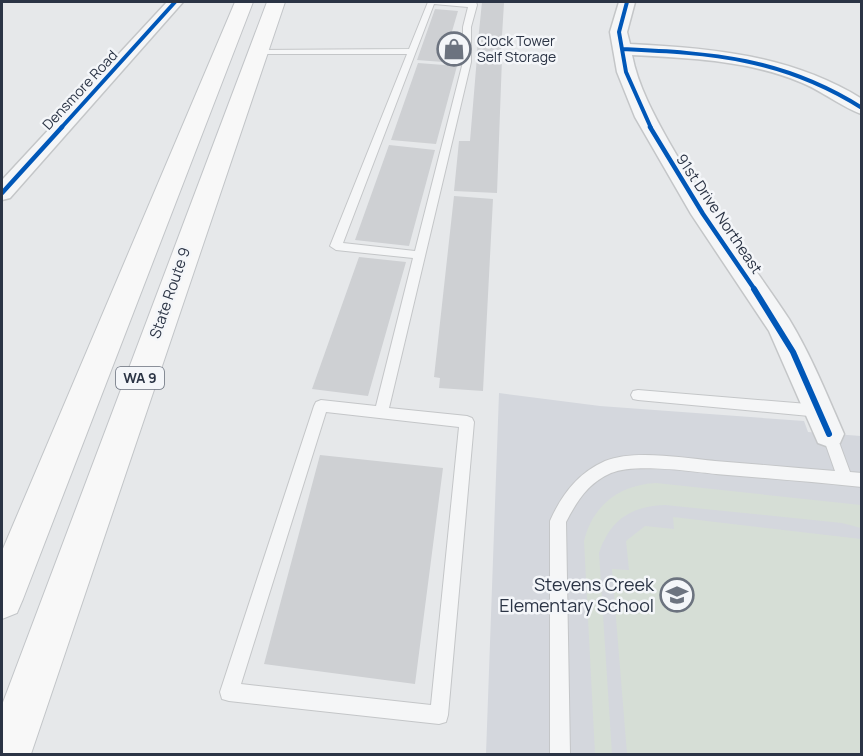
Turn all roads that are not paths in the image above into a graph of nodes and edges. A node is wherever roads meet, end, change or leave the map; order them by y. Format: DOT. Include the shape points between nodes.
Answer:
graph roads {
  1 [pos="175,2"];
  2 [pos="244,2"];
  3 [pos="276,2"];
  4 [pos="627,2"];
  5 [pos="473,3"];
  6 [pos="621,49"];
  7 [pos="412,51"];
  8 [pos="257,52"];
  9 [pos="861,108"];
  10 [pos="2,193"];
  11 [pos="420,255"];
  12 [pos="638,395"];
  13 [pos="820,411"];
  14 [pos="381,413"];
  15 [pos="829,434"];
  16 [pos="853,479"];
  17 [pos="4,590"];
  18 [pos="7,754"];
  19 [pos="560,754"];
  1 -- 10 [label="street, Densmore Road"];
  2 -- 17 [label="main road, WA 9"];
  3 -- 8 [label="main road, State Route 9 / WA 9"];
  4 -- 6 [label="street, 91st Drive Northeast" via="619,16"];
  5 -- 7 [label="lane" via="431,2"];
  5 -- 11 [label="lane" via="466,27 467,62"];
  6 -- 9 [label="street" via="706,54 766,64 827,86"];
  6 -- 13 [label="street, 91st Drive Northeast" via="630,86 656,141 780,328"];
  7 -- 8 [label="lane"];
  7 -- 11 [label="lane" via="336,246"];
  8 -- 18 [label="main road, State Route 9 / WA 9"];
  11 -- 14 [label="lane"];
  12 -- 13 [label="lane"];
  13 -- 15 [label="street, 91st Drive Northeast"];
  14 -- 14 [label="lane" via="321,406 229,692 439,715 467,422"];
  15 -- 16 [label="lane, 91st Drive Northeast"];
  16 -- 19 [label="lane" via="629,462 610,466 588,478 573,494 558,521"];
}
